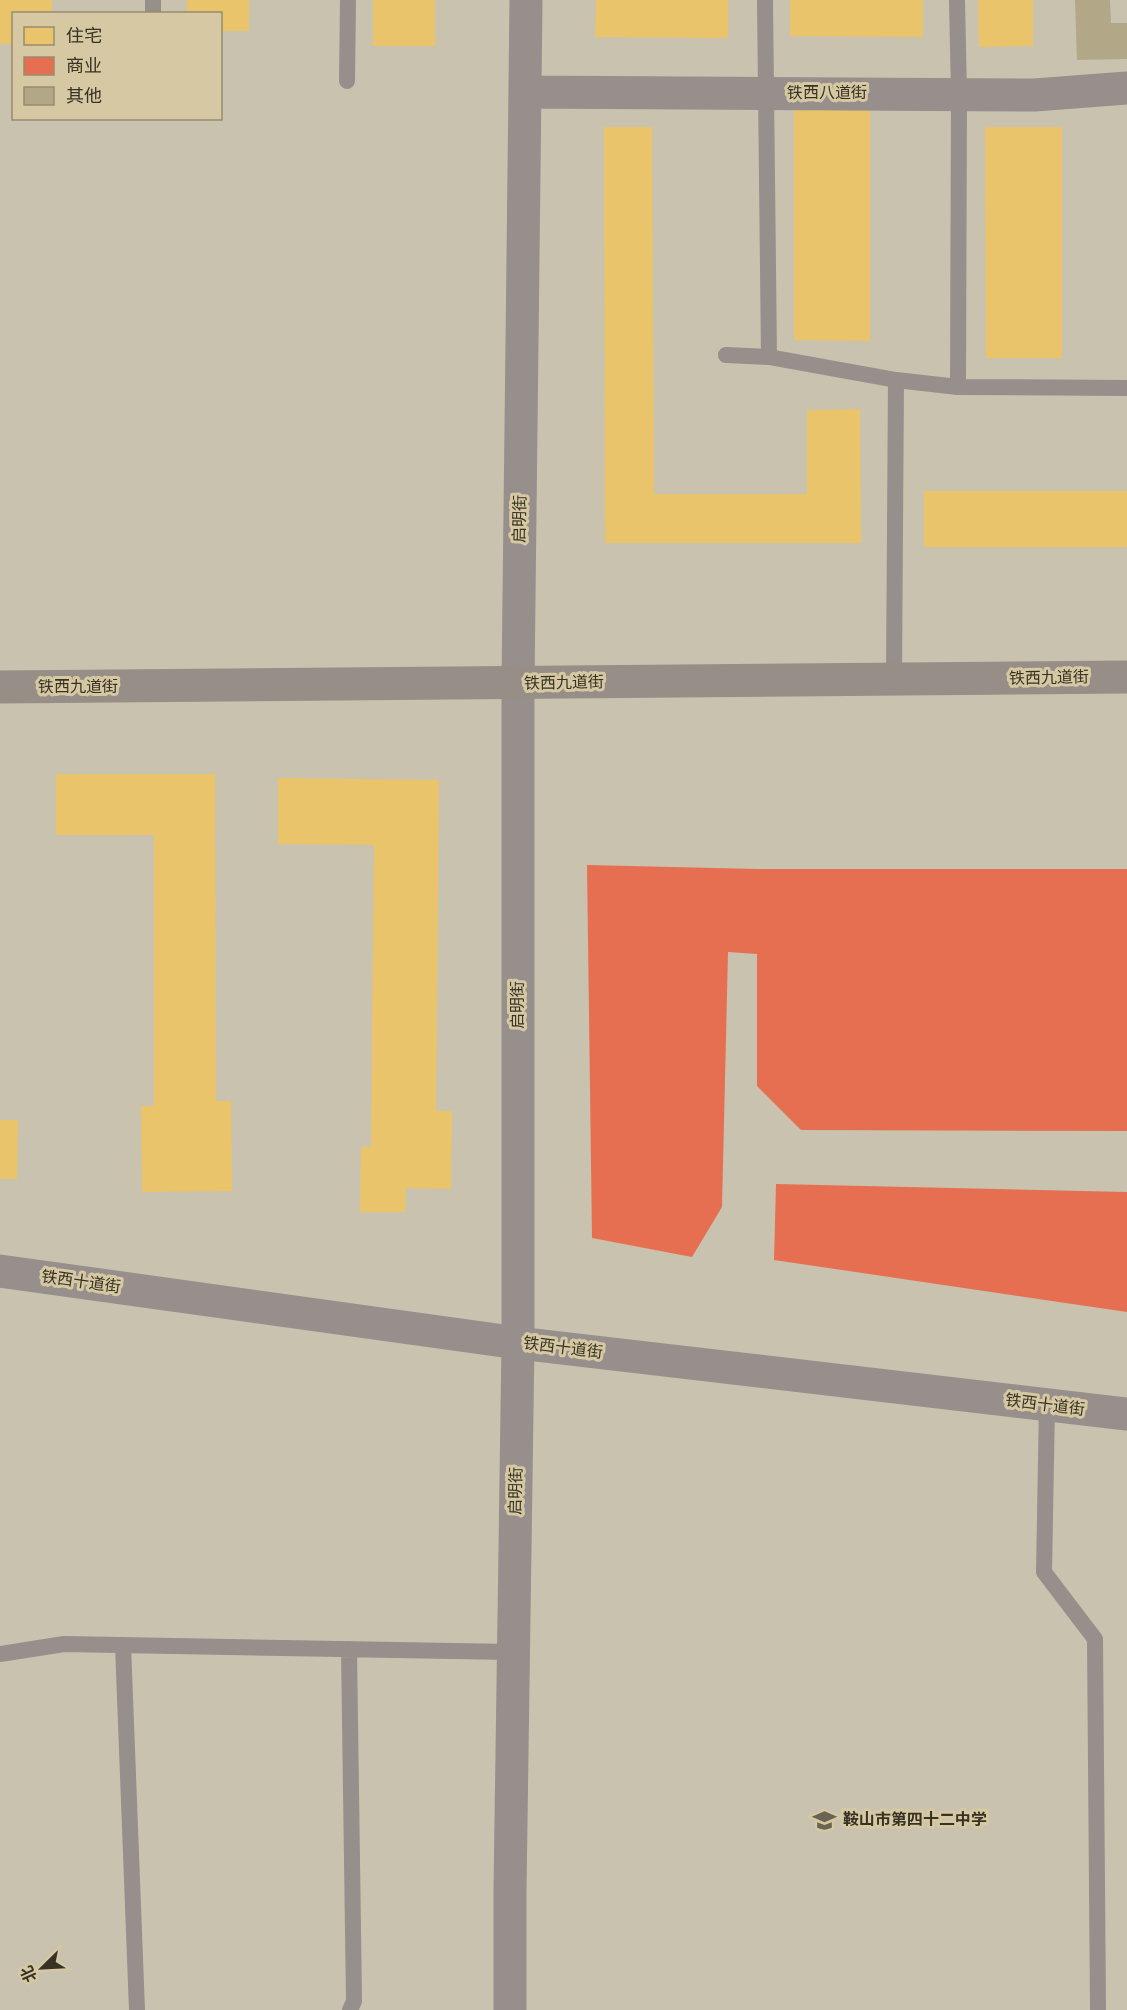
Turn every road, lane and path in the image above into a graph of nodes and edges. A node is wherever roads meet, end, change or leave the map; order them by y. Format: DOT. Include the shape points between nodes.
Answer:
graph roads {
  1 [pos="348,0"];
  2 [pos="526,0"];
  3 [pos="765,0"];
  4 [pos="957,0"];
  5 [pos="347,81"];
  6 [pos="1127,88"];
  7 [pos="526,92"];
  8 [pos="767,93"];
  9 [pos="959,94"];
  10 [pos="726,355"];
  11 [pos="769,357"];
  12 [pos="896,381"];
  13 [pos="958,387"];
  14 [pos="1127,388"];
  15 [pos="1127,677"];
  16 [pos="894,680"];
  17 [pos="518,684"];
  18 [pos="0,687"];
  19 [pos="0,1271"];
  20 [pos="518,1343"];
  21 [pos="1047,1405"];
  22 [pos="1127,1414"];
  23 [pos="123,1645"];
  24 [pos="348,1649"];
  25 [pos="514,1652"];
  26 [pos="0,1654"];
  27 [pos="136,2010"];
  28 [pos="350,2010"];
  29 [pos="510,2010"];
  30 [pos="1098,2010"];
  1 -- 5 [label="lane"];
  2 -- 7 [label="street, 启明街"];
  3 -- 8 [label="lane"];
  4 -- 9 [label="lane"];
  6 -- 9 [label="street, 铁西八道街"];
  7 -- 8 [label="street, 铁西八道街"];
  7 -- 17 [label="street, 启明街"];
  8 -- 9 [label="street, 铁西八道街"];
  8 -- 11 [label="lane"];
  9 -- 13 [label="lane"];
  10 -- 11 [label="lane"];
  11 -- 12 [label="lane"];
  12 -- 13 [label="lane"];
  12 -- 16 [label="lane"];
  13 -- 14 [label="lane"];
  15 -- 16 [label="main road, 铁西九道街"];
  16 -- 17 [label="main road, 铁西九道街"];
  17 -- 18 [label="main road, 铁西九道街"];
  17 -- 20 [label="street, 启明街"];
  19 -- 20 [label="street, 铁西十道街"];
  20 -- 21 [label="street, 铁西十道街"];
  20 -- 25 [label="street, 启明街"];
  21 -- 22 [label="street, 铁西十道街"];
  21 -- 30 [label="lane" via="1044,1572 1095,1640"];
  23 -- 24 [label="lane"];
  23 -- 26 [label="lane" via="64,1644"];
  23 -- 27 [label="lane"];
  24 -- 25 [label="lane"];
  24 -- 28 [label="lane" via="354,2001"];
  25 -- 29 [label="street, 启明街"];
}
